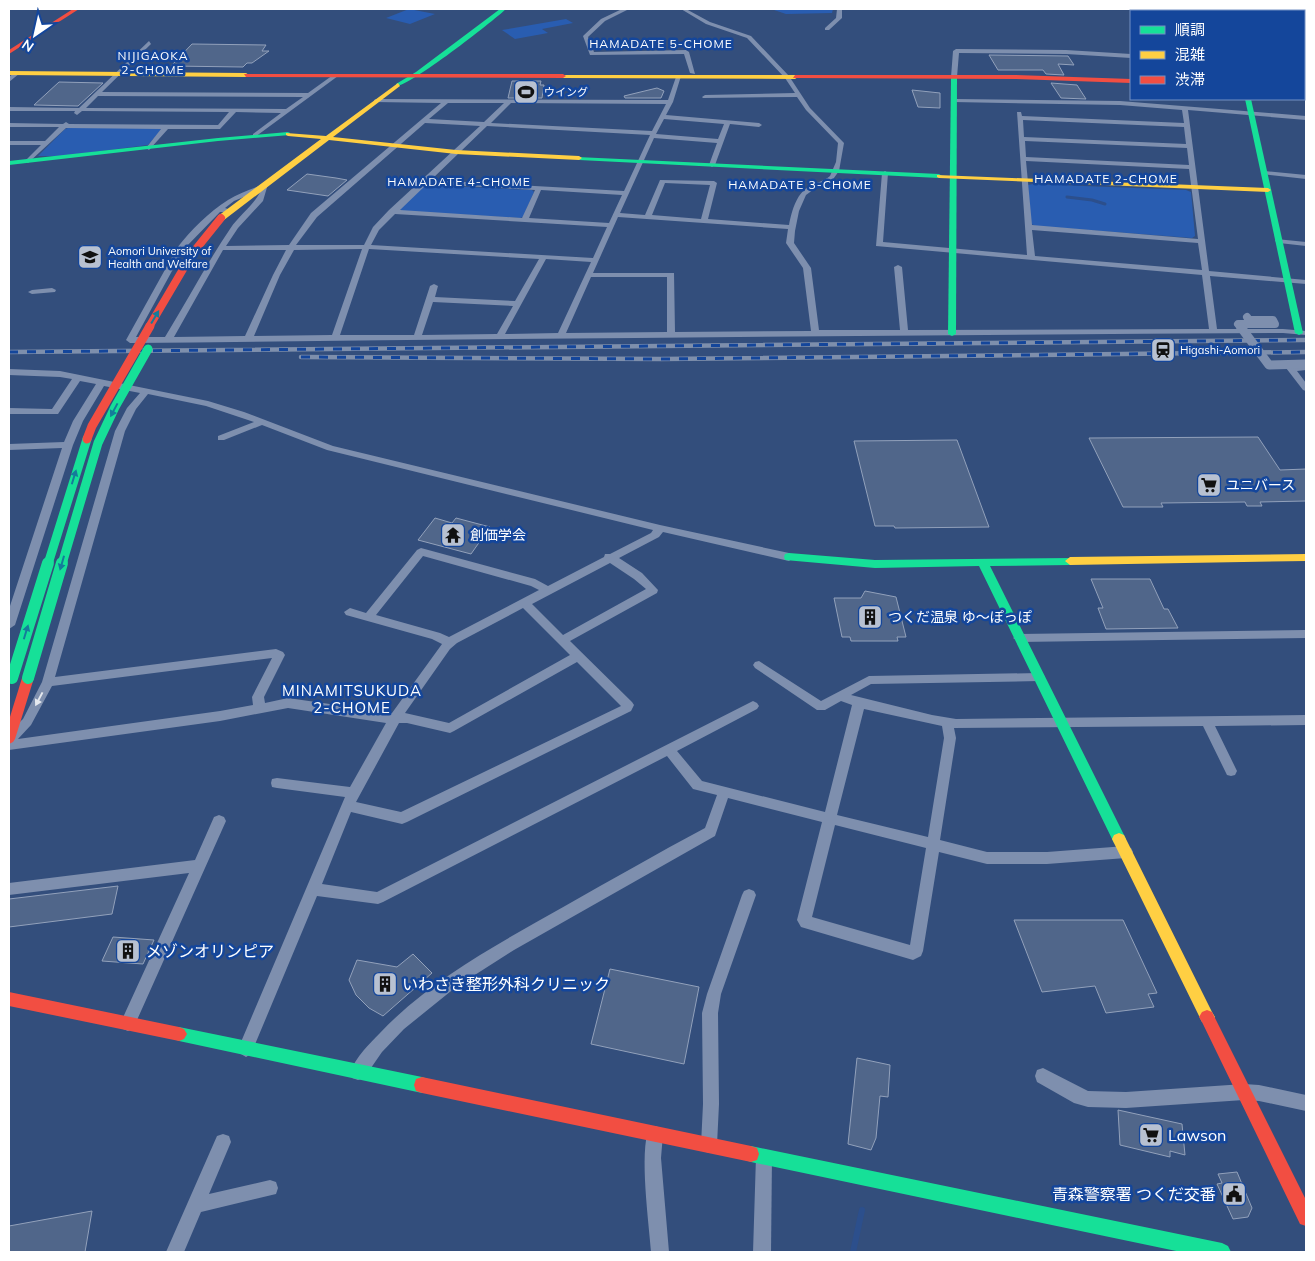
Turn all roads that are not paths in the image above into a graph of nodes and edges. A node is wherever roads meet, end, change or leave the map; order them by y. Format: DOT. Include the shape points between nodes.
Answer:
graph roads {
  1 [pos="76,9"];
  2 [pos="494,9"];
  3 [pos="503,9"];
  4 [pos="626,9"];
  5 [pos="684,9"];
  6 [pos="839,9"];
  7 [pos="827,29"];
  8 [pos="149,43"];
  9 [pos="9,52"];
  10 [pos="1130,56"];
  11 [pos="119,72"];
  12 [pos="693,73"];
  13 [pos="11,74"];
  14 [pos="412,74"];
  15 [pos="785,75"];
  16 [pos="335,76"];
  17 [pos="954,76"];
  18 [pos="679,77"];
  19 [pos="1130,79"];
  20 [pos="97,94"];
  21 [pos="799,95"];
  22 [pos="308,96"];
  23 [pos="705,97"];
  24 [pos="1248,100"];
  25 [pos="376,101"];
  26 [pos="955,101"];
  27 [pos="1017,101"];
  28 [pos="446,102"];
  29 [pos="508,102"];
  30 [pos="670,102"];
  31 [pos="1186,108"];
  32 [pos="9,109"];
  33 [pos="80,110"];
  34 [pos="234,111"];
  35 [pos="286,111"];
  36 [pos="1252,114"];
  37 [pos="662,117"];
  38 [pos="1019,118"];
  39 [pos="1306,118"];
  40 [pos="423,121"];
  41 [pos="727,123"];
  42 [pos="485,124"];
  43 [pos="9,125"];
  44 [pos="1188,125"];
  45 [pos="64,126"];
  46 [pos="759,126"];
  47 [pos="166,127"];
  48 [pos="653,134"];
  49 [pos="255,135"];
  50 [pos="329,137"];
  51 [pos="1021,139"];
  52 [pos="720,141"];
  53 [pos="9,143"];
  54 [pos="46,143"];
  55 [pos="393,146"];
  56 [pos="1190,146"];
  57 [pos="150,148"];
  58 [pos="456,152"];
  59 [pos="1023,159"];
  60 [pos="28,161"];
  61 [pos="642,161"];
  62 [pos="9,162"];
  63 [pos="712,165"];
  64 [pos="1192,166"];
  65 [pos="836,171"];
  66 [pos="885,173"];
  67 [pos="1264,173"];
  68 [pos="953,176"];
  69 [pos="1306,177"];
  70 [pos="1024,179"];
  71 [pos="425,182"];
  72 [pos="266,185"];
  73 [pos="1194,186"];
  74 [pos="539,188"];
  75 [pos="1268,190"];
  76 [pos="627,193"];
  77 [pos="392,212"];
  78 [pos="225,215"];
  79 [pos="616,215"];
  80 [pos="648,217"];
  81 [pos="525,220"];
  82 [pos="704,221"];
  83 [pos="611,225"];
  84 [pos="791,227"];
  85 [pos="1028,227"];
  86 [pos="1201,241"];
  87 [pos="1279,241"];
  88 [pos="1306,244"];
  89 [pos="290,247"];
  90 [pos="366,247"];
  91 [pos="220,248"];
  92 [pos="953,251"];
  93 [pos="544,257"];
  94 [pos="1031,258"];
  95 [pos="595,260"];
  96 [pos="898,267"];
  97 [pos="1205,274"];
  98 [pos="588,275"];
  99 [pos="1288,280"];
  100 [pos="1306,282"];
  101 [pos="434,286"];
  102 [pos="52,290"];
  103 [pos="32,292"];
  104 [pos="430,298"];
  105 [pos="519,304"];
  106 [pos="1247,317"];
  107 [pos="1213,331"];
  108 [pos="815,333"];
  109 [pos="904,333"];
  110 [pos="1303,333"];
  111 [pos="670,334"];
  112 [pos="952,334"];
  113 [pos="500,336"];
  114 [pos="561,336"];
  115 [pos="417,338"];
  116 [pos="335,339"];
  117 [pos="168,340"];
  118 [pos="248,340"];
  119 [pos="1306,366"];
  120 [pos="9,372"];
  121 [pos="78,377"];
  122 [pos="102,382"];
  123 [pos="1306,388"];
  124 [pos="146,391"];
  125 [pos="9,411"];
  126 [pos="263,422"];
  127 [pos="221,438"];
  128 [pos="68,445"];
  129 [pos="9,447"];
  130 [pos="660,528"];
  131 [pos="1306,557"];
  132 [pos="609,558"];
  133 [pos="983,563"];
  134 [pos="547,590"];
  135 [pos="524,603"];
  136 [pos="350,612"];
  137 [pos="368,617"];
  138 [pos="9,625"];
  139 [pos="1306,634"];
  140 [pos="1019,638"];
  141 [pos="563,640"];
  142 [pos="450,643"];
  143 [pos="578,656"];
  144 [pos="760,665"];
  145 [pos="1038,677"];
  146 [pos="48,682"];
  147 [pos="10,683"];
  148 [pos="840,696"];
  149 [pos="859,703"];
  150 [pos="752,706"];
  151 [pos="259,708"];
  152 [pos="395,718"];
  153 [pos="1306,720"];
  154 [pos="1206,721"];
  155 [pos="947,723"];
  156 [pos="1061,723"];
  157 [pos="9,739"];
  158 [pos="9,745"];
  159 [pos="668,750"];
  160 [pos="1231,771"];
  161 [pos="277,783"];
  162 [pos="724,792"];
  163 [pos="354,793"];
  164 [pos="348,806"];
  165 [pos="829,818"];
  166 [pos="219,821"];
  167 [pos="933,844"];
  168 [pos="1126,852"];
  169 [pos="197,866"];
  170 [pos="9,888"];
  171 [pos="313,889"];
  172 [pos="749,895"];
  173 [pos="9,999"];
  174 [pos="128,1024"];
  175 [pos="246,1048"];
  176 [pos="358,1072"];
  177 [pos="1043,1076"];
  178 [pos="1244,1092"];
  179 [pos="1306,1103"];
  180 [pos="655,1134"];
  181 [pos="223,1142"];
  182 [pos="709,1145"];
  183 [pos="764,1157"];
  184 [pos="270,1188"];
  185 [pos="196,1204"];
  186 [pos="1306,1218"];
  187 [pos="174,1252"];
  188 [pos="660,1252"];
  189 [pos="762,1252"];
  190 [pos="1222,1252"];
  1 -- 9 [label="street"];
  2 -- 14 [label="street"];
  3 -- 14 [label="street"];
  4 -- 12 [label="street" via="603,20 585,37 592,54 686,52"];
  5 -- 15 [label="street" via="708,23 748,37"];
  6 -- 7 [label="street" via="840,18"];
  8 -- 11 [label="street"];
  10 -- 17 [label="street" via="956,51"];
  11 -- 13 [label="street"];
  11 -- 14 [label="street"];
  11 -- 16 [label="street"];
  11 -- 20 [label="street"];
  12 -- 14 [label="street"];
  12 -- 15 [label="street"];
  14 -- 16 [label="street"];
  14 -- 18 [label="street"];
  14 -- 25 [label="street"];
  15 -- 17 [label="street"];
  15 -- 18 [label="street"];
  15 -- 21 [label="street"];
  16 -- 22 [label="street"];
  17 -- 19 [label="street"];
  17 -- 26 [label="street"];
  18 -- 30 [label="street"];
  20 -- 22 [label="street"];
  20 -- 33 [label="street"];
  21 -- 23 [label="street"];
  21 -- 65 [label="street" via="808,109 841,142"];
  22 -- 35 [label="street"];
  24 -- 36 [label="street"];
  25 -- 28 [label="street"];
  25 -- 50 [label="street"];
  26 -- 27 [label="street"];
  26 -- 68 [label="street"];
  27 -- 31 [label="street"];
  27 -- 38 [label="street"];
  28 -- 29 [label="street"];
  28 -- 40 [label="street"];
  29 -- 30 [label="street"];
  29 -- 42 [label="street"];
  30 -- 37 [label="street"];
  31 -- 36 [label="street"];
  31 -- 44 [label="street"];
  32 -- 33 [label="street"];
  33 -- 34 [label="street"];
  33 -- 45 [label="street"];
  34 -- 35 [label="street"];
  34 -- 47 [label="street" via="220,127"];
  35 -- 49 [label="street"];
  36 -- 39 [label="street"];
  36 -- 67 [label="street"];
  37 -- 41 [label="street"];
  37 -- 48 [label="street"];
  38 -- 44 [label="street"];
  38 -- 51 [label="street"];
  40 -- 42 [label="street"];
  40 -- 55 [label="street"];
  41 -- 46 [label="street"];
  41 -- 52 [label="street"];
  42 -- 48 [label="street"];
  42 -- 58 [label="street"];
  43 -- 45 [label="street"];
  44 -- 56 [label="street"];
  45 -- 47 [label="street"];
  45 -- 54 [label="street"];
  47 -- 57 [label="street"];
  48 -- 52 [label="street"];
  48 -- 61 [label="street"];
  49 -- 50 [label="street"];
  49 -- 57 [label="street"];
  50 -- 55 [label="street"];
  50 -- 72 [label="street"];
  51 -- 56 [label="street"];
  51 -- 59 [label="street"];
  52 -- 63 [label="street"];
  53 -- 54 [label="street"];
  54 -- 60 [label="street"];
  55 -- 58 [label="street"];
  55 -- 89 [label="street" via="314,215"];
  56 -- 64 [label="street"];
  57 -- 60 [label="street"];
  58 -- 61 [label="street"];
  58 -- 71 [label="street"];
  59 -- 64 [label="street"];
  59 -- 70 [label="street"];
  60 -- 62 [label="street"];
  61 -- 63 [label="street"];
  61 -- 76 [label="street"];
  63 -- 65 [label="street"];
  64 -- 73 [label="street"];
  65 -- 66 [label="street"];
  65 -- 84 [label="street" via="832,179 809,189 802,196"];
  66 -- 68 [label="street"];
  66 -- 92 [label="street" via="878,244"];
  67 -- 69 [label="street"];
  67 -- 75 [label="street"];
  68 -- 70 [label="street"];
  68 -- 92 [label="street"];
  70 -- 73 [label="street"];
  70 -- 85 [label="street"];
  71 -- 74 [label="street"];
  71 -- 77 [label="street"];
  72 -- 78 [label="street" via="232,200"];
  72 -- 78 [label="street" via="246,200 247,204"];
  72 -- 91 [label="street" via="260,201"];
  73 -- 75 [label="street"];
  73 -- 86 [label="street"];
  74 -- 76 [label="street"];
  74 -- 81 [label="street"];
  75 -- 87 [label="street"];
  76 -- 79 [label="street"];
  77 -- 81 [label="street"];
  77 -- 90 [label="street"];
  78 -- 117 [label="street" via="191,236 181,248 130,340"];
  147 -- 78 [label="street, one-way, bridge" via="92,426 192,254"];
  78 -- 157 [label="street, one-way, bridge" via="105,427 92,460"];
  79 -- 80 [label="street"];
  79 -- 83 [label="street"];
  80 -- 82 [label="street"];
  80 -- 82 [label="street" via="662,181 714,183"];
  81 -- 83 [label="street"];
  82 -- 84 [label="street"];
  83 -- 95 [label="street"];
  84 -- 108 [label="street" via="790,243 807,268"];
  85 -- 86 [label="street"];
  85 -- 94 [label="street"];
  86 -- 97 [label="street"];
  87 -- 88 [label="street"];
  87 -- 99 [label="street"];
  89 -- 90 [label="street"];
  89 -- 91 [label="street"];
  89 -- 118 [label="street"];
  90 -- 93 [label="street"];
  90 -- 116 [label="street"];
  91 -- 117 [label="street"];
  92 -- 94 [label="street"];
  92 -- 112 [label="street"];
  93 -- 95 [label="street"];
  93 -- 105 [label="street"];
  94 -- 97 [label="street"];
  95 -- 98 [label="street"];
  96 -- 109 [label="street"];
  97 -- 99 [label="street"];
  97 -- 107 [label="street"];
  98 -- 111 [label="street" via="671,275"];
  98 -- 114 [label="street"];
  99 -- 100 [label="street"];
  99 -- 110 [label="street"];
  101 -- 104 [label="street"];
  102 -- 103 [label="street"];
  104 -- 105 [label="street"];
  104 -- 115 [label="street"];
  105 -- 113 [label="street"];
  106 -- 119 [label="street, bridge" via="1250,320 1273,320 1275,324 1238,324 1269,365"];
  107 -- 110 [label="street"];
  107 -- 112 [label="street"];
  108 -- 109 [label="street"];
  108 -- 111 [label="street"];
  109 -- 112 [label="street"];
  111 -- 114 [label="street"];
  113 -- 114 [label="street"];
  113 -- 115 [label="street"];
  115 -- 116 [label="street"];
  116 -- 118 [label="street"];
  117 -- 118 [label="street"];
  119 -- 123 [label="street" via="1290,368"];
  120 -- 121 [label="street"];
  121 -- 122 [label="street"];
  121 -- 125 [label="street" via="54,412"];
  122 -- 124 [label="street"];
  122 -- 128 [label="street"];
  124 -- 126 [label="street" via="216,406"];
  124 -- 146 [label="street" via="120,431"];
  126 -- 127 [label="street"];
  126 -- 130 [label="street" via="330,448"];
  128 -- 129 [label="street"];
  128 -- 138 [label="street"];
  130 -- 132 [label="street" via="655,535"];
  130 -- 133 [label="street" via="789,557 875,564"];
  131 -- 133 [label="street"];
  132 -- 134 [label="street"];
  132 -- 141 [label="street" via="653,590"];
  133 -- 140 [label="street"];
  134 -- 135 [label="street"];
  134 -- 137 [label="street" via="535,583 421,552"];
  135 -- 141 [label="street"];
  135 -- 142 [label="street"];
  136 -- 137 [label="street"];
  137 -- 142 [label="street"];
  139 -- 140 [label="street"];
  140 -- 145 [label="street"];
  141 -- 143 [label="street"];
  142 -- 152 [label="street"];
  143 -- 152 [label="street" via="450,728"];
  143 -- 164 [label="street" via="628,708 402,818"];
  144 -- 148 [label="street" via="819,706"];
  145 -- 148 [label="street" via="870,680"];
  145 -- 156 [label="street"];
  146 -- 151 [label="street" via="279,654 258,697"];
  146 -- 157 [label="street, one-way" via="27,722"];
  148 -- 149 [label="street"];
  149 -- 155 [label="street"];
  149 -- 165 [label="street"];
  150 -- 159 [label="street"];
  151 -- 152 [label="street" via="296,703"];
  151 -- 158 [label="street"];
  152 -- 163 [label="street"];
  153 -- 154 [label="street"];
  154 -- 156 [label="street"];
  154 -- 160 [label="street"];
  155 -- 156 [label="street"];
  155 -- 167 [label="street" via="950,738"];
  156 -- 168 [label="street"];
  159 -- 162 [label="street" via="695,783"];
  159 -- 171 [label="street" via="378,898"];
  161 -- 163 [label="street"];
  162 -- 165 [label="street"];
  162 -- 176 [label="street" via="710,832 473,966 398,1026 369,1055"];
  163 -- 164 [label="street"];
  164 -- 171 [label="street"];
  165 -- 167 [label="street"];
  165 -- 167 [label="street" via="804,920 913,953 916,951"];
  166 -- 169 [label="street"];
  167 -- 168 [label="street" via="994,859"];
  168 -- 178 [label="street"];
  169 -- 170 [label="street"];
  169 -- 174 [label="street"];
  171 -- 175 [label="street"];
  172 -- 182 [label="street" via="710,1013"];
  173 -- 174 [label="street"];
  174 -- 175 [label="street"];
  175 -- 176 [label="street"];
  176 -- 180 [label="street"];
  177 -- 178 [label="street" via="1088,1099 1126,1100"];
  178 -- 179 [label="street"];
  178 -- 186 [label="street"];
  180 -- 182 [label="street"];
  180 -- 188 [label="street" via="653,1158"];
  181 -- 185 [label="street"];
  182 -- 183 [label="street"];
  183 -- 189 [label="street"];
  183 -- 190 [label="street"];
  184 -- 185 [label="street"];
  185 -- 187 [label="street"];
}
